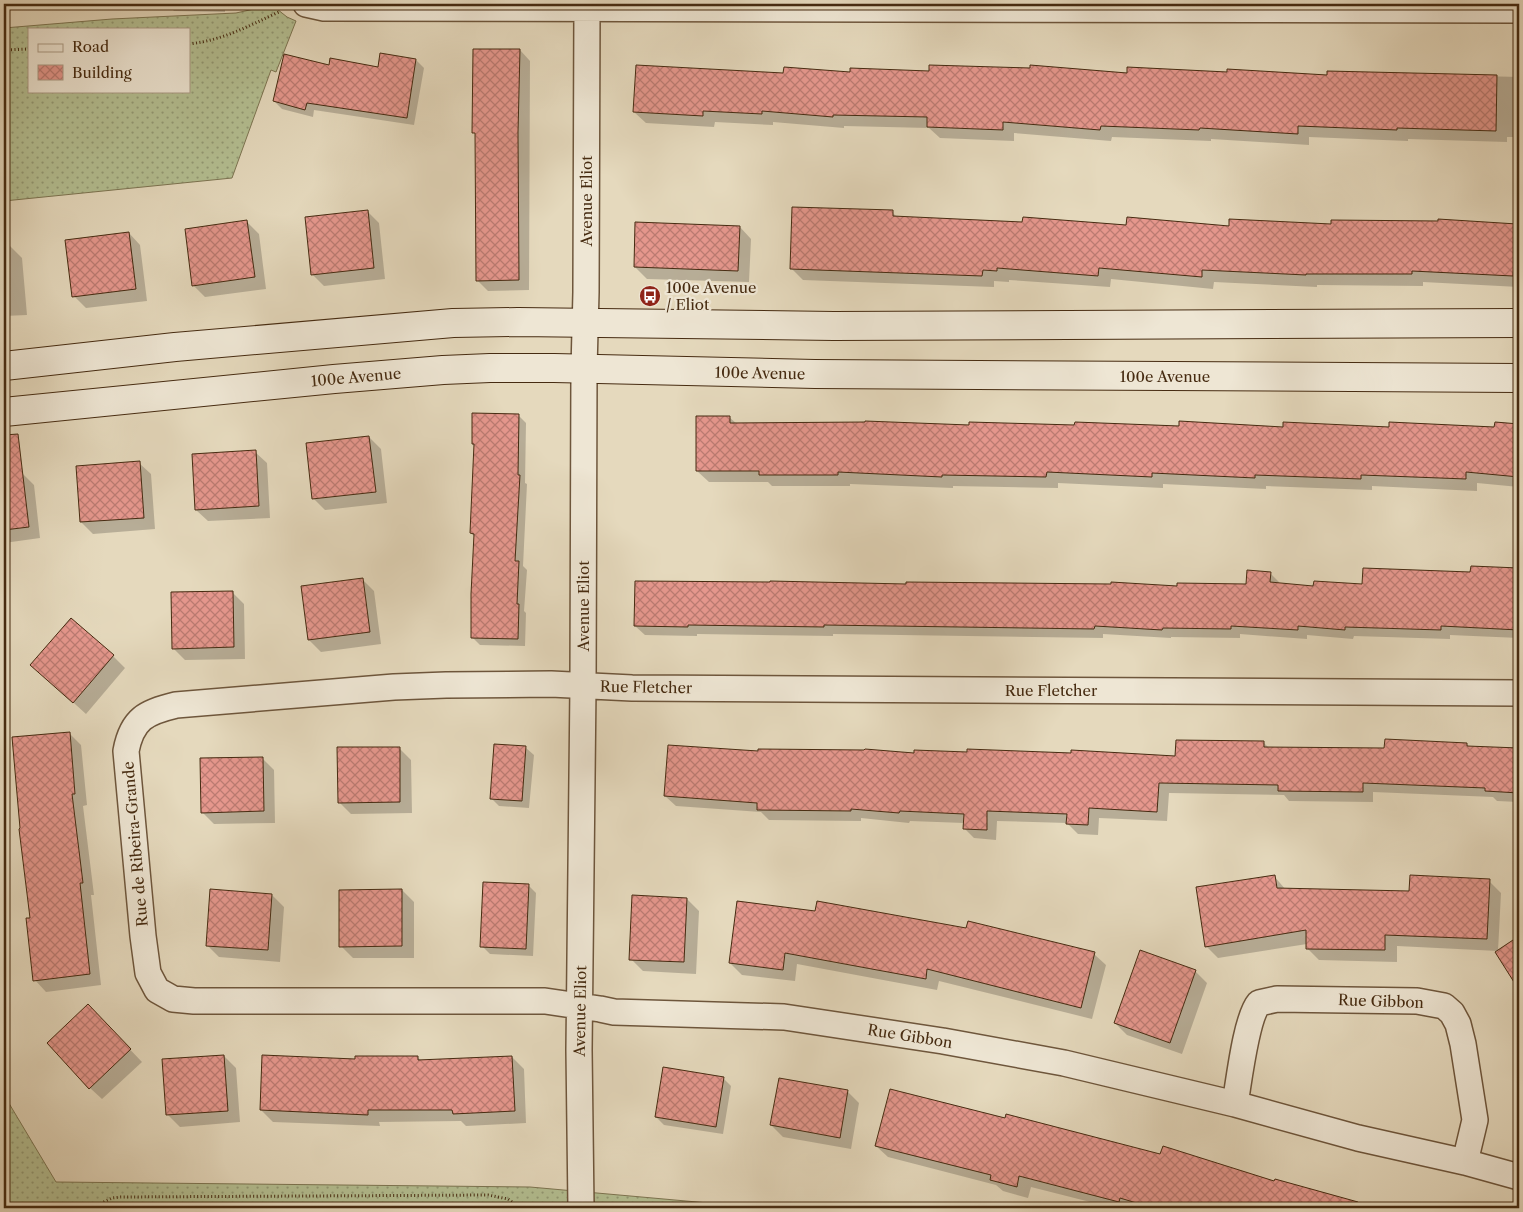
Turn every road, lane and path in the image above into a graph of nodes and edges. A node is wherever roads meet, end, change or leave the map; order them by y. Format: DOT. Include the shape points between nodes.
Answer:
graph roads {
  1 [pos="306,4"];
  2 [pos="587,6"];
  3 [pos="1439,6"];
  4 [pos="1519,10"];
  5 [pos="279,12"];
  6 [pos="190,44"];
  7 [pos="28,49"];
  8 [pos="4,50"];
  9 [pos="585,323"];
  10 [pos="1519,323"];
  11 [pos="4,366"];
  12 [pos="584,369"];
  13 [pos="1519,378"];
  14 [pos="4,412"];
  15 [pos="583,686"];
  16 [pos="1519,693"];
  17 [pos="580,1006"];
  18 [pos="1235,1104"];
  19 [pos="1465,1162"];
  20 [pos="1519,1177"];
  21 [pos="91,1208"];
  22 [pos="521,1208"];
  23 [pos="581,1208"];
  1 -- 2 [label="street" via="324,8"];
  2 -- 3 [label="street"];
  2 -- 9 [label="street, Avenue Eliot"];
  3 -- 4 [label="street"];
  5 -- 6 [label="path" via="238,32"];
  7 -- 8 [label="path"];
  9 -- 10 [label="street" via="864,326"];
  9 -- 11 [label="street" via="462,323 378,329"];
  9 -- 12 [label="street, Avenue Eliot"];
  12 -- 13 [label="street, 100e Avenue" via="825,374"];
  12 -- 14 [label="street, 100e Avenue" via="443,370"];
  12 -- 15 [label="street, Avenue Eliot"];
  15 -- 16 [label="street, Rue Fletcher"];
  15 -- 17 [label="street, Avenue Eliot"];
  15 -- 17 [label="street, Rue de Ribeira-Grande" via="394,687 176,705 155,709 138,721 129,735 126,751 148,973 157,990 173,999 545,1001"];
  17 -- 18 [label="street, Rue Gibbon" via="626,1013 784,1017 1064,1063"];
  17 -- 23 [label="street, Avenue Eliot"];
  18 -- 19 [label="street, Rue Gibbon" via="1358,1138"];
  18 -- 19 [label="street, Rue Gibbon" via="1250,1026 1259,1003 1277,999 1417,1001 1444,1006 1458,1024 1475,1120"];
  19 -- 20 [label="street, Rue Gibbon"];
  21 -- 22 [label="path" via="120,1197 469,1195 501,1197"];
}
